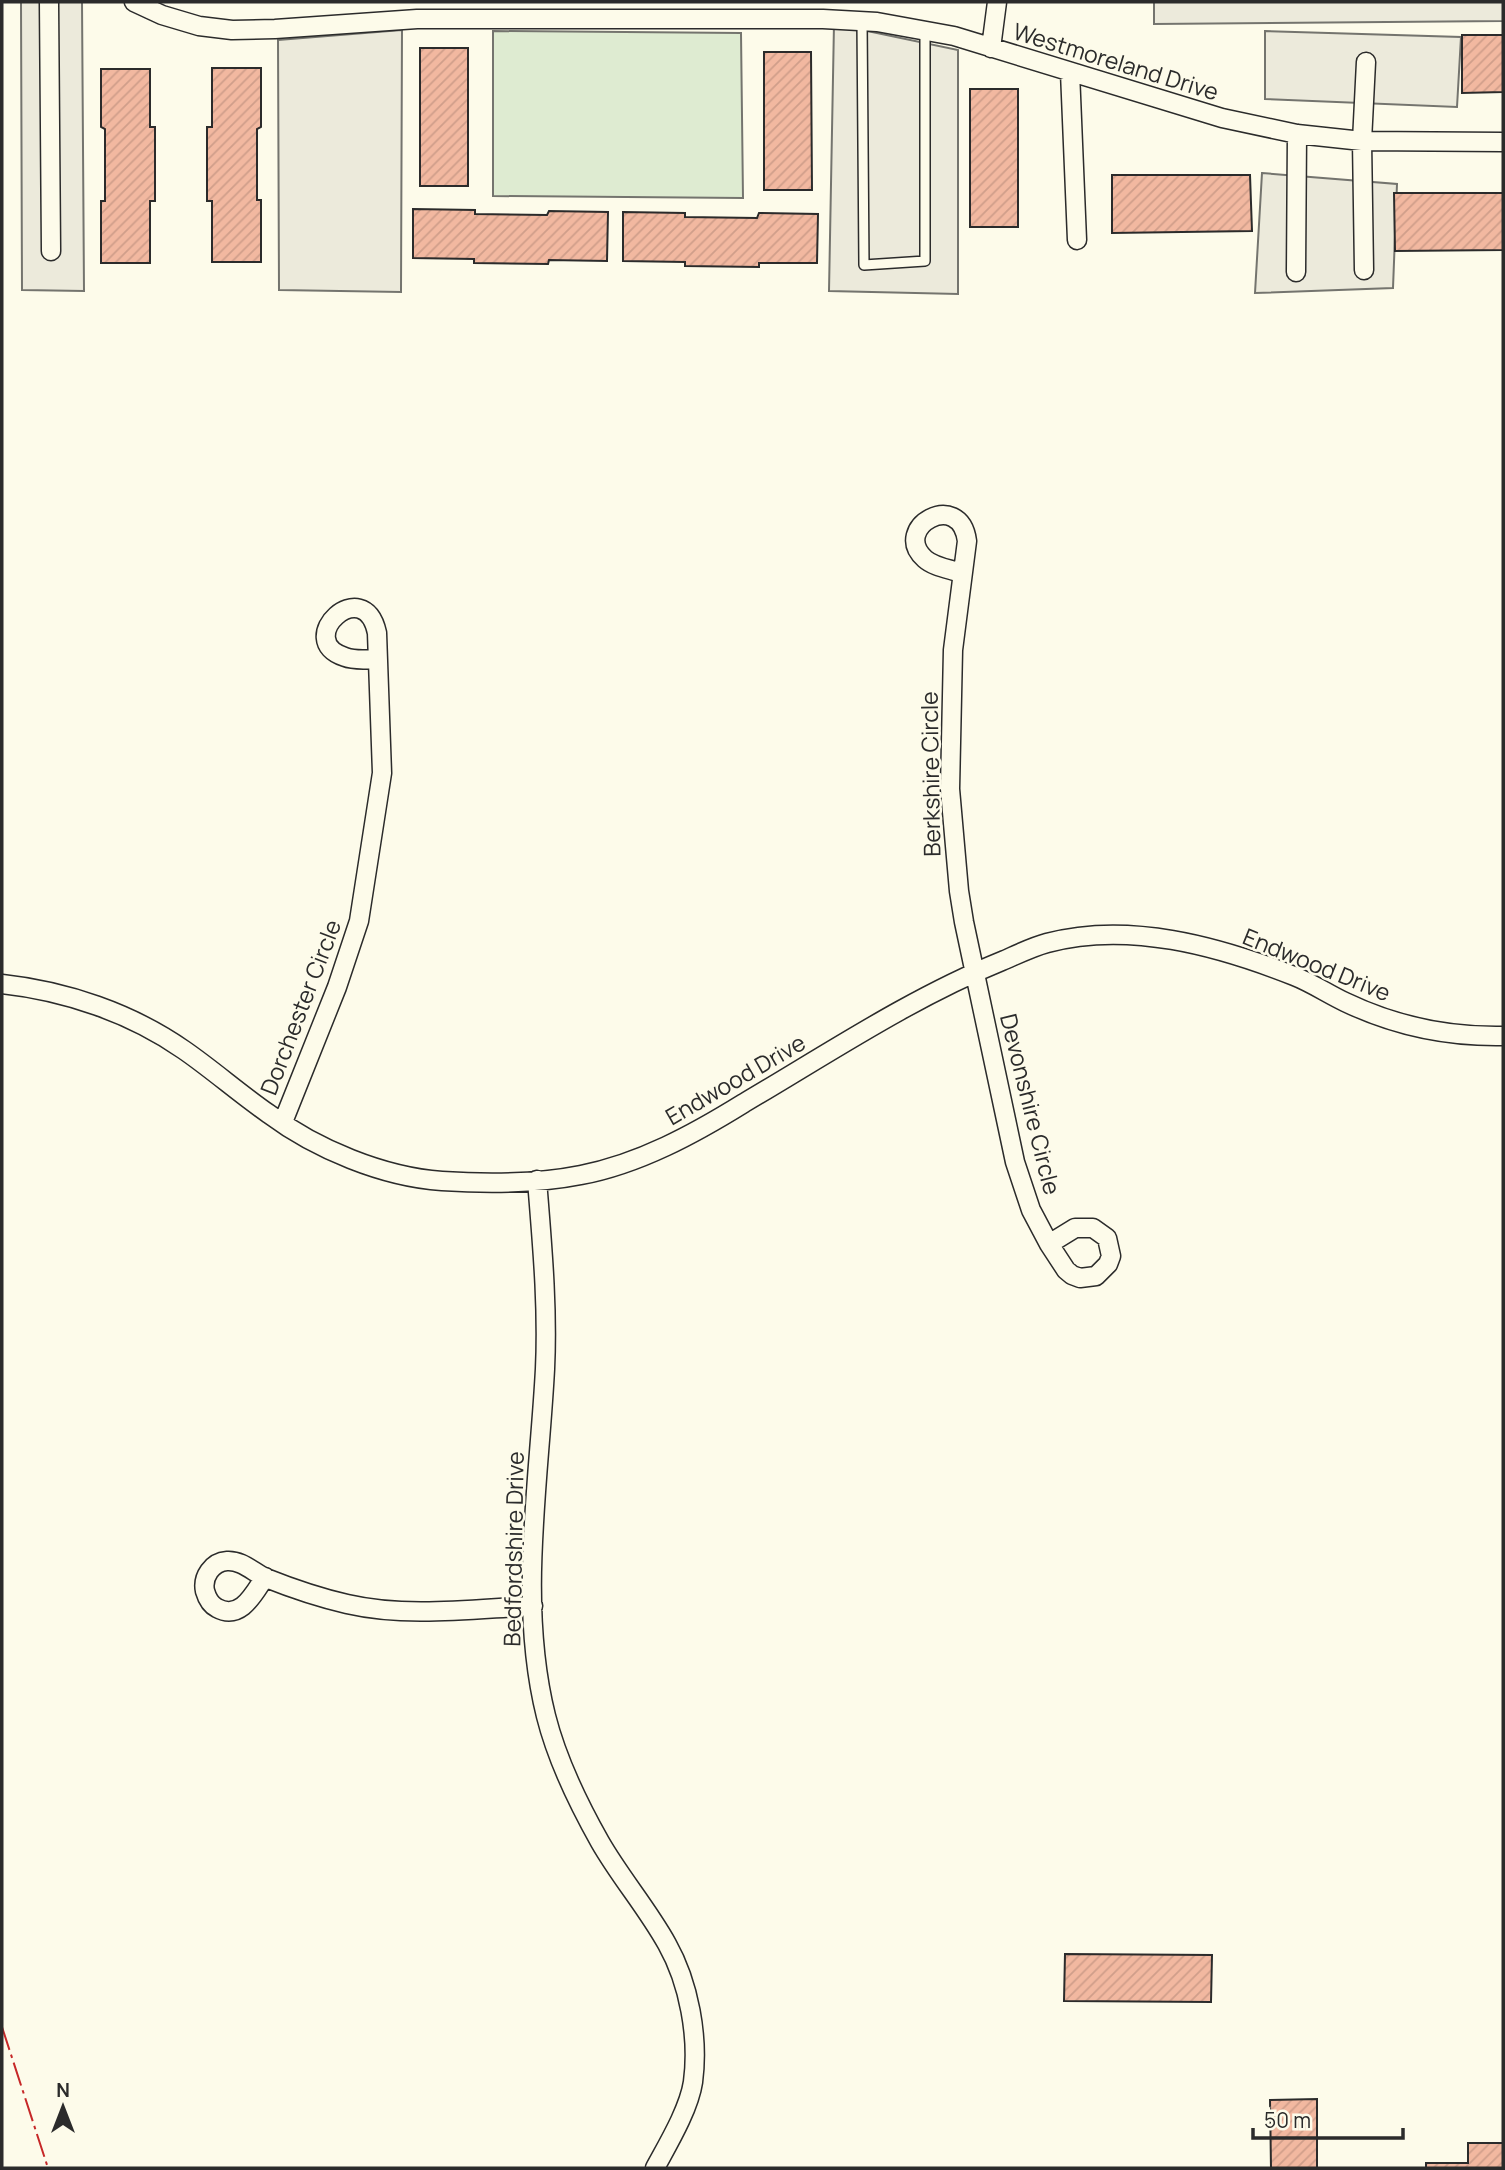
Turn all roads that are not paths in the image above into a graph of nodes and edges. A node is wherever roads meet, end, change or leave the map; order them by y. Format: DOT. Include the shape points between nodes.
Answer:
graph roads {
  1 [pos="49,2"];
  2 [pos="134,2"];
  3 [pos="997,2"];
  4 [pos="862,21"];
  5 [pos="925,29"];
  6 [pos="991,48"];
  7 [pos="1366,62"];
  8 [pos="1070,72"];
  9 [pos="1297,134"];
  10 [pos="1362,141"];
  11 [pos="1503,142"];
  12 [pos="1077,240"];
  13 [pos="51,251"];
  14 [pos="1364,270"];
  15 [pos="1296,272"];
  16 [pos="961,572"];
  17 [pos="378,659"];
  18 [pos="975,972"];
  19 [pos="2,984"];
  20 [pos="1503,1036"];
  21 [pos="283,1122"];
  22 [pos="537,1180"];
  23 [pos="1049,1244"];
  24 [pos="265,1577"];
  25 [pos="533,1606"];
  26 [pos="654,2168"];
  1 -- 13 [label="street"];
  2 -- 4 [label="street, Westmoreland Drive" via="200,26 232,30 417,19"];
  3 -- 6 [label="street"];
  4 -- 5 [label="street, Westmoreland Drive"];
  4 -- 5 [label="lane" via="864,265 925,261"];
  5 -- 6 [label="street, Westmoreland Drive"];
  6 -- 8 [label="street, Westmoreland Drive"];
  7 -- 10 [label="street"];
  8 -- 9 [label="street, Westmoreland Drive" via="1222,118"];
  8 -- 12 [label="street"];
  9 -- 10 [label="street, Westmoreland Drive"];
  9 -- 15 [label="street"];
  10 -- 11 [label="street, Westmoreland Drive"];
  10 -- 14 [label="street"];
  16 -- 18 [label="street, Berkshire Circle" via="953,650 950,789 959,891"];
  17 -- 21 [label="street, Dorchester Circle" via="382,773 359,921"];
  18 -- 20 [label="street, Endwood Drive" via="1046,943 1094,935 1171,938 1296,977 1347,1003 1416,1028"];
  18 -- 22 [label="street, Endwood Drive" via="933,991 697,1132 638,1158 581,1175"];
  18 -- 23 [label="street, Devonshire Circle" via="1015,1163"];
  19 -- 21 [label="street, Endwood Drive" via="41,988 93,1004 153,1031"];
  21 -- 22 [label="street, Endwood Drive" via="320,1145 401,1176 499,1183"];
  22 -- 25 [label="street, Bedfordshire Drive" via="546,1293"];
  24 -- 25 [label="street" via="346,1604 391,1611"];
  25 -- 26 [label="street, Bedfordshire Drive" via="534,1653 546,1717 568,1778 601,1843 667,1944 687,1994 693,2083 676,2129"];
}
